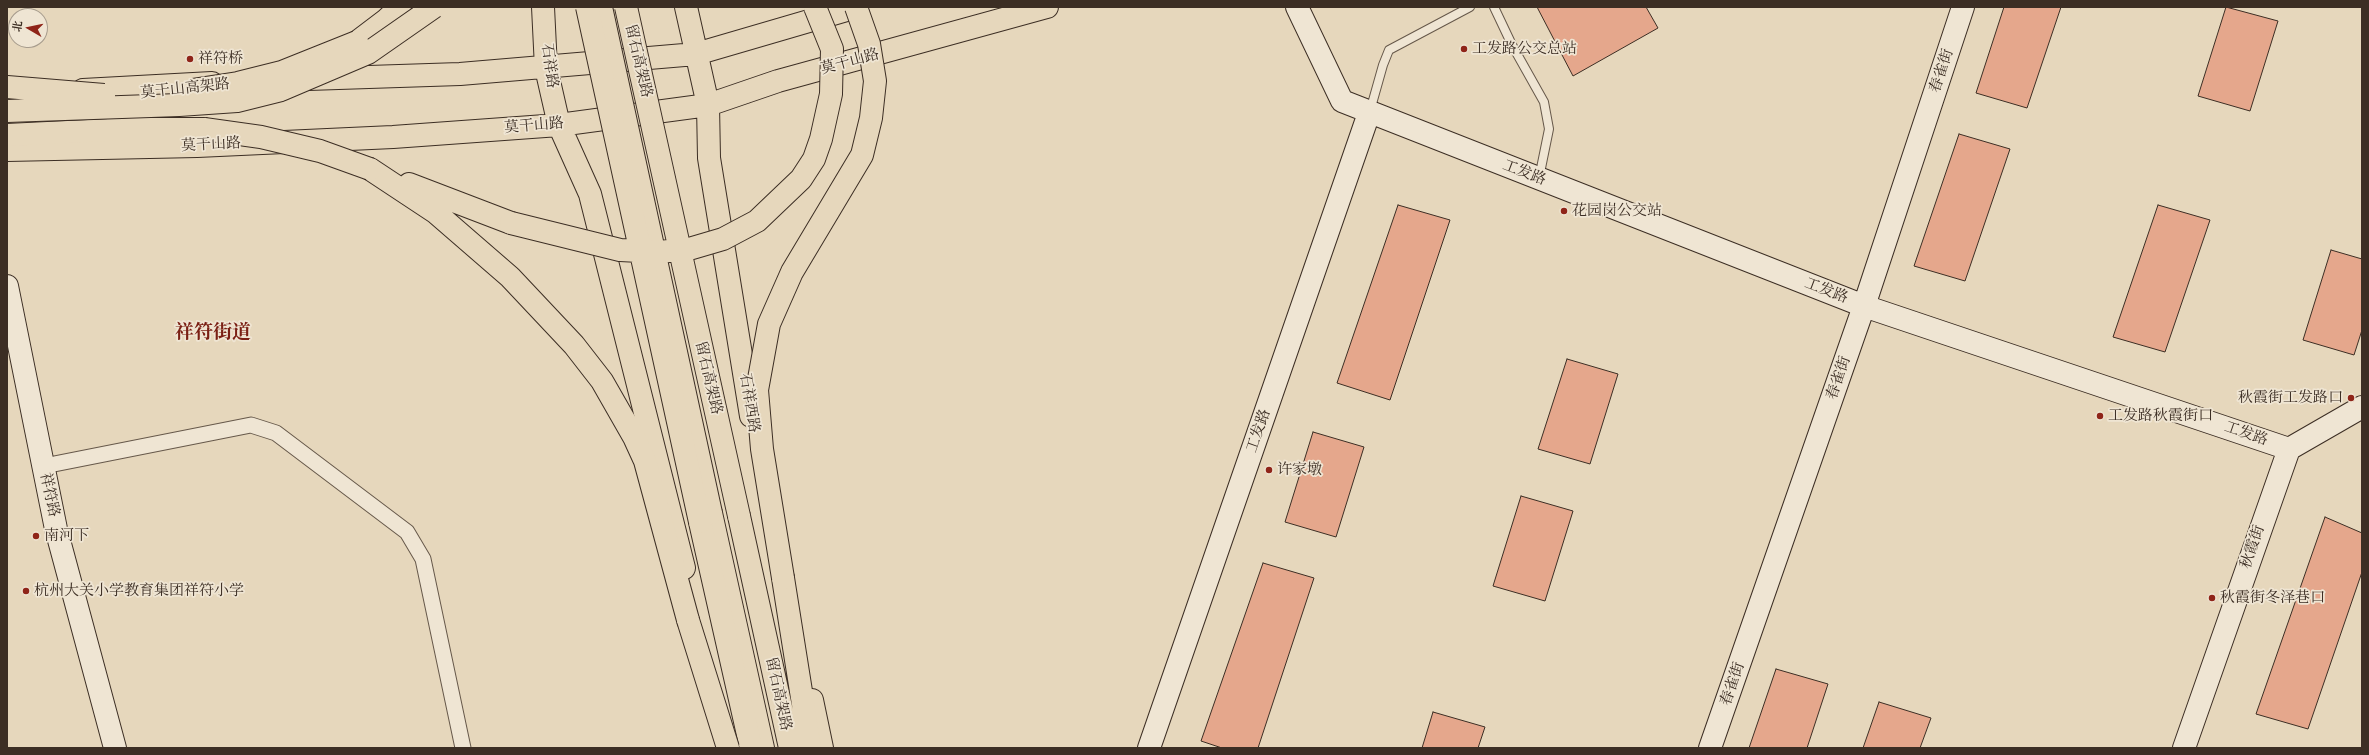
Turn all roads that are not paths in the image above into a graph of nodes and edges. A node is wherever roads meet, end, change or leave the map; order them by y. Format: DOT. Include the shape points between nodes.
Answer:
graph roads {
  1 [pos="400,7"];
  2 [pos="434,7"];
  3 [pos="543,7"];
  4 [pos="587,7"];
  5 [pos="601,7"];
  6 [pos="621,7"];
  7 [pos="626,7"];
  8 [pos="686,7"];
  9 [pos="815,7"];
  10 [pos="857,7"];
  11 [pos="1047,7"];
  12 [pos="1297,7"];
  13 [pos="1470,7"];
  14 [pos="1494,7"];
  15 [pos="1963,7"];
  16 [pos="696,54"];
  17 [pos="546,68"];
  18 [pos="7,87"];
  19 [pos="7,93"];
  20 [pos="104,95"];
  21 [pos="708,105"];
  22 [pos="7,110"];
  23 [pos="1370,113"];
  24 [pos="559,125"];
  25 [pos="7,135"];
  26 [pos="7,150"];
  27 [pos="370,169"];
  28 [pos="1539,179"];
  29 [pos="7,286"];
  30 [pos="1864,306"];
  31 [pos="2362,407"];
  32 [pos="2289,449"];
  33 [pos="44,466"];
  34 [pos="115,748"];
  35 [pos="463,748"];
  36 [pos="727,748"];
  37 [pos="751,748"];
  38 [pos="763,748"];
  39 [pos="787,748"];
  40 [pos="790,748"];
  41 [pos="810,748"];
  42 [pos="822,748"];
  43 [pos="1149,748"];
  44 [pos="1710,748"];
  45 [pos="2184,748"];
  1 -- 20 [label="main road, 莫干山高架路, bridge" via="357,42 290,69 206,89"];
  2 -- 22 [label="main road, bridge" via="368,53 333,70 281,90 237,101"];
  3 -- 17 [label="main road, 石祥路"];
  4 -- 37 [label="main road, bridge"];
  5 -- 38 [label="main road, bridge"];
  6 -- 39 [label="main road"];
  7 -- 40 [label="main road, 留石高架路, bridge"];
  8 -- 16 [label="main road"];
  9 -- 27 [label="main road, bridge" via="832,49 831,94 814,159 801,179 757,221 723,239 689,250 620,250 511,223"];
  10 -- 16 [label="main road"];
  10 -- 41 [label="main road, bridge" via="869,44 875,81 871,118 862,155 792,272 769,324 757,390 762,449"];
  11 -- 21 [label="main road, 莫干山路" via="778,81"];
  12 -- 23 [label="street, 工发路" via="1342,101"];
  13 -- 23 [label="lane" via="1389,50"];
  14 -- 28 [label="lane" via="1544,102 1549,129"];
  15 -- 30 [label="street, 春雀街"];
  16 -- 17 [label="main road"];
  16 -- 21 [label="main road, 石祥西路"];
  17 -- 19 [label="main road" via="460,74 355,76"];
  17 -- 24 [label="main road, 石祥路"];
  18 -- 20 [label="main road, bridge"];
  20 -- 22 [label="main road, 莫干山高架路, bridge"];
  21 -- 24 [label="main road, 莫干山路"];
  21 -- 42 [label="main road, 石祥西路" via="709,158 761,477"];
  23 -- 28 [label="street, 工发路"];
  23 -- 43 [label="street, 工发路"];
  24 -- 26 [label="main road, 莫干山路" via="393,137 197,146"];
  24 -- 36 [label="main road" via="590,194 672,514"];
  25 -- 27 [label="main road, bridge" via="129,129 204,129 261,137 320,151"];
  27 -- 36 [label="main road, bridge" via="435,212 510,276 574,345 602,381 645,461 688,620"];
  28 -- 30 [label="street, 工发路"];
  29 -- 33 [label="street, 祥符路"];
  30 -- 32 [label="street, 工发路"];
  30 -- 44 [label="street, 春雀街"];
  31 -- 32 [label="street"];
  32 -- 45 [label="street, 秋霞街"];
  33 -- 34 [label="street, 祥符路" via="56,529"];
  33 -- 35 [label="street" via="251,425 276,433 408,532 423,559"];
}
